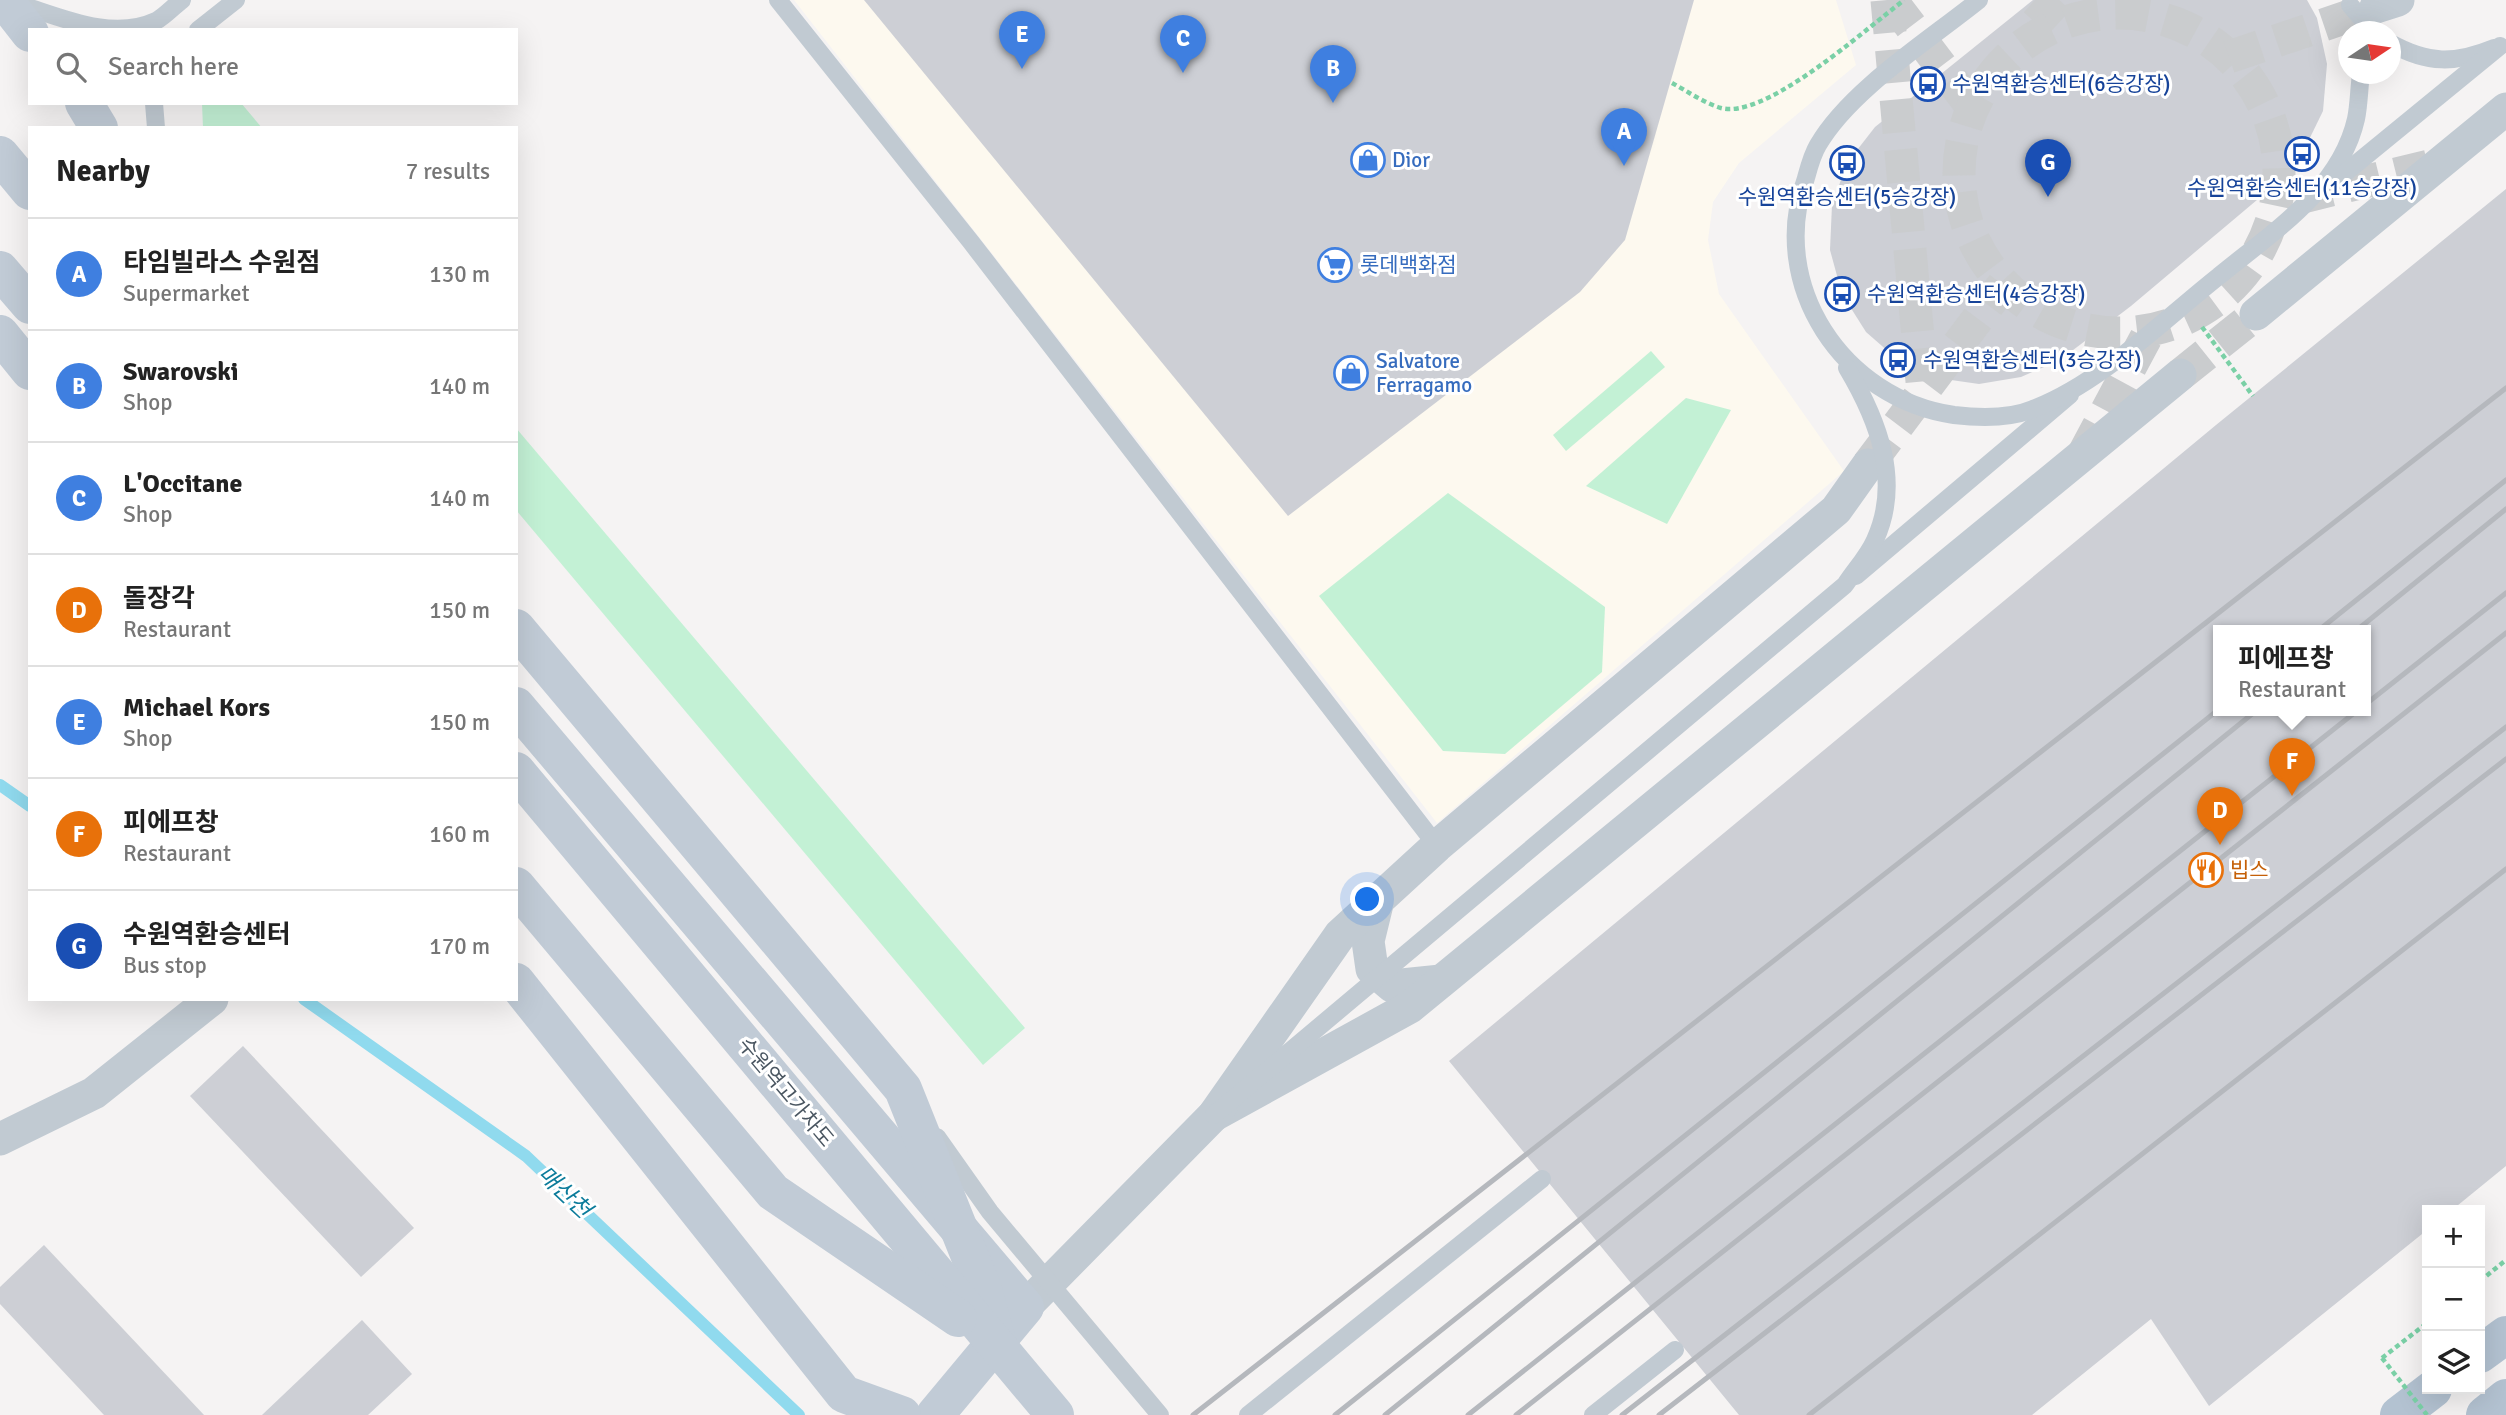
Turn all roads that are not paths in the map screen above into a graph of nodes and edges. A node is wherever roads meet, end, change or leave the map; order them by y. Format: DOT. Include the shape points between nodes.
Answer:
graph roads {
  1 [pos="5,0"];
  2 [pos="182,0"];
  3 [pos="236,0"];
  4 [pos="778,0"];
  5 [pos="1979,0"];
  6 [pos="201,28"];
  7 [pos="28,30"];
  8 [pos="2503,43"];
  9 [pos="2401,49"];
  10 [pos="2360,84"];
  11 [pos="154,105"];
  12 [pos="2506,109"];
  13 [pos="156,126"];
  14 [pos="0,155"];
  15 [pos="28,189"];
  16 [pos="2294,215"];
  17 [pos="0,270"];
  18 [pos="28,303"];
  19 [pos="2256,314"];
  20 [pos="0,334"];
  21 [pos="1840,355"];
  22 [pos="28,369"];
  23 [pos="2180,375"];
  24 [pos="2078,389"];
  25 [pos="1868,465"];
  26 [pos="1845,585"];
  27 [pos="518,630"];
  28 [pos="518,708"];
  29 [pos="518,773"];
  30 [pos="1437,846"];
  31 [pos="518,888"];
  32 [pos="1378,900"];
  33 [pos="1441,981"];
  34 [pos="518,985"];
  35 [pos="210,1001"];
  36 [pos="903,1089"];
  37 [pos="1214,1115"];
  38 [pos="0,1139"];
  39 [pos="1542,1179"];
  40 [pos="1025,1307"];
  41 [pos="2506,1335"];
  42 [pos="998,1344"];
  43 [pos="1675,1350"];
  44 [pos="2485,1350"];
  45 [pos="2506,1398"];
  46 [pos="2412,1408"];
  47 [pos="902,1415"];
  48 [pos="935,1415"];
  49 [pos="1055,1415"];
  50 [pos="1160,1415"];
  51 [pos="1248,1415"];
  52 [pos="1593,1415"];
  53 [pos="2375,1415"];
  54 [pos="2485,1415"];
  1 -- 2 [label="lane" via="95,28 130,27 156,20"];
  1 -- 7 [label="main road"];
  3 -- 6 [label="lane"];
  4 -- 30 [label="lane" via="971,242"];
  5 -- 21 [label="lane, bridge" via="1850,103 1817,146 1798,199 1796,254 1810,308"];
  8 -- 9 [label="lane" via="2472,57 2444,61"];
  8 -- 16 [label="lane, bridge"];
  10 -- 16 [label="lane, bridge" via="2356,121 2332,174"];
  11 -- 13 [label="lane"];
  12 -- 19 [label="street"];
  14 -- 15 [label="main road"];
  16 -- 24 [label="lane, bridge"];
  17 -- 18 [label="main road"];
  20 -- 22 [label="main road"];
  21 -- 24 [label="lane, bridge" via="1879,390 1940,413 1979,418 2031,411"];
  21 -- 26 [label="lane, bridge" via="1866,401 1883,447 1888,497 1875,541"];
  23 -- 33 [label="street"];
  24 -- 26 [label="lane, bridge"];
  25 -- 30 [label="street" via="1836,510"];
  26 -- 37 [label="lane, bridge"];
  27 -- 36 [label="main road, bridge"];
  28 -- 40 [label="main road"];
  29 -- 42 [label="main road, 수원역고가차도, bridge"];
  30 -- 32 [label="street"];
  31 -- 42 [label="main road, bridge" via="773,1192"];
  32 -- 33 [label="street" via="1367,941 1372,969 1392,986"];
  32 -- 37 [label="street" via="1340,935"];
  33 -- 37 [label="street" via="1410,1007"];
  34 -- 47 [label="main road" via="844,1394"];
  35 -- 38 [label="street" via="94,1093"];
  36 -- 42 [label="main road, bridge" via="983,1289"];
  36 -- 50 [label="lane, bridge" via="990,1212"];
  37 -- 40 [label="street"];
  39 -- 51 [label="lane"];
  40 -- 48 [label="main road"];
  41 -- 44 [label="main road"];
  42 -- 49 [label="main road, 수원역고가차도, bridge"];
  43 -- 52 [label="lane"];
  45 -- 54 [label="main road"];
  46 -- 53 [label="lane"];
}
